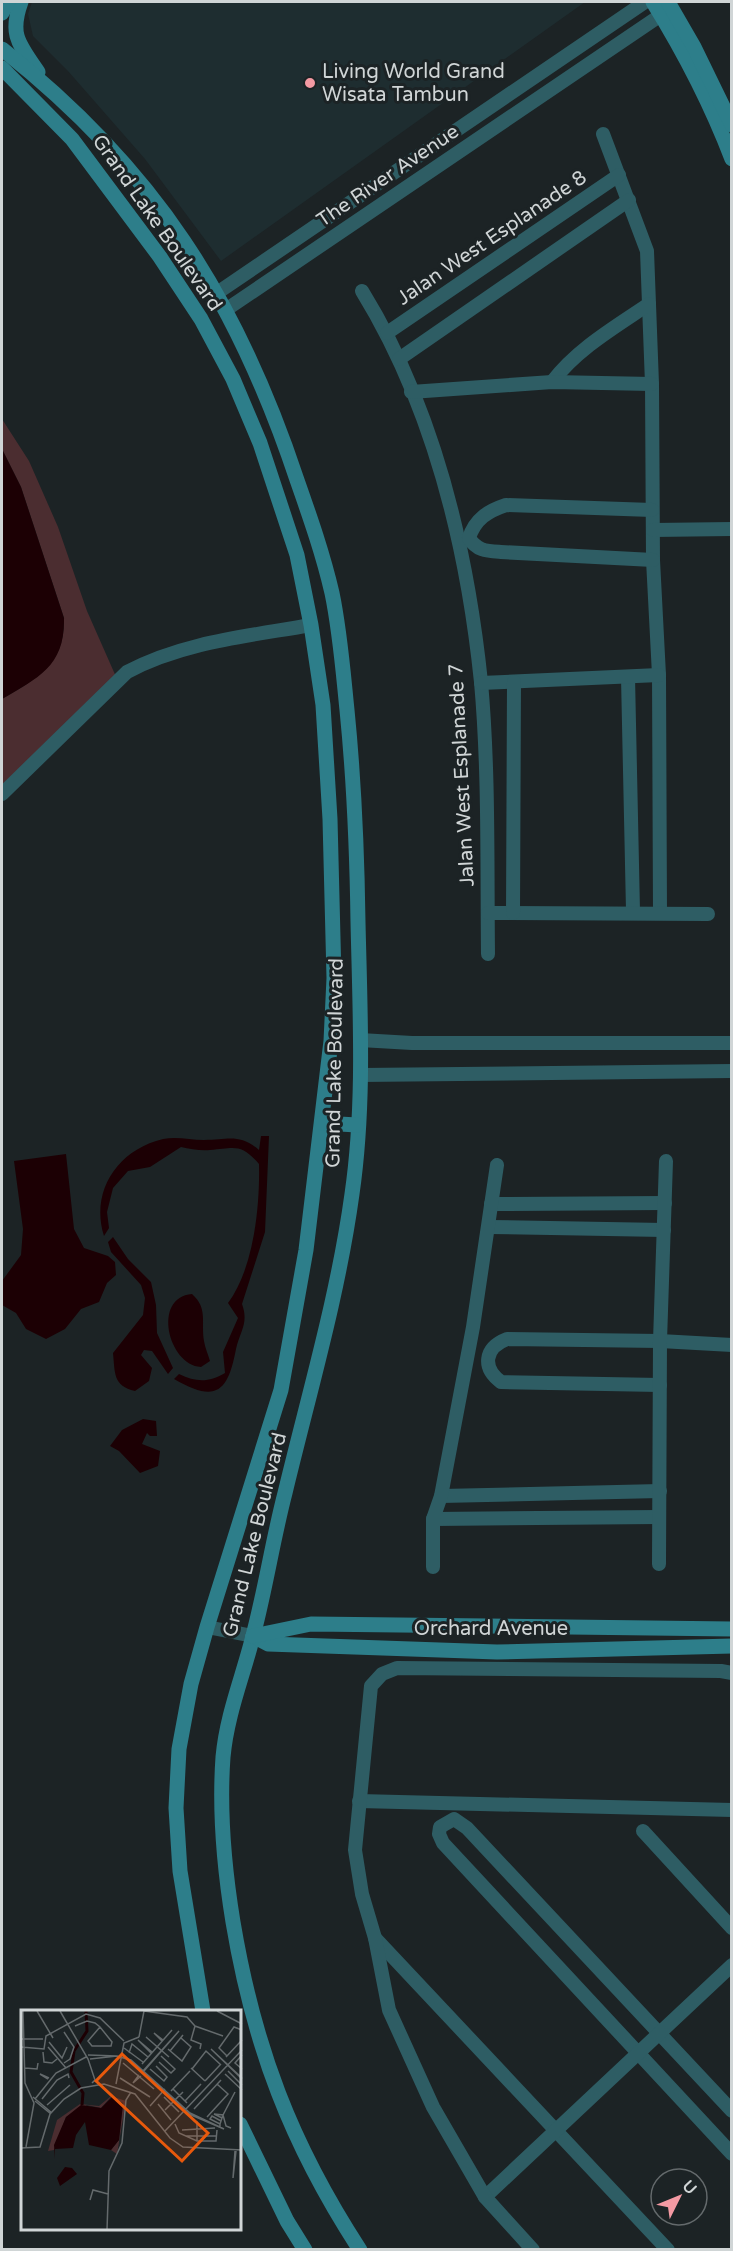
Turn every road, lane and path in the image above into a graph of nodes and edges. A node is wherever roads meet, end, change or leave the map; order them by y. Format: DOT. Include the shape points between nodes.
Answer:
graph roads {
  1 [pos="8,2"];
  2 [pos="21,2"];
  3 [pos="645,2"];
  4 [pos="668,5"];
  5 [pos="2,13"];
  6 [pos="2,49"];
  7 [pos="2,68"];
  8 [pos="46,84"];
  9 [pos="732,125"];
  10 [pos="603,134"];
  11 [pos="732,159"];
  12 [pos="619,175"];
  13 [pos="629,200"];
  14 [pos="362,291"];
  15 [pos="217,293"];
  16 [pos="650,304"];
  17 [pos="227,309"];
  18 [pos="387,333"];
  19 [pos="399,359"];
  20 [pos="552,382"];
  21 [pos="652,384"];
  22 [pos="411,392"];
  23 [pos="652,510"];
  24 [pos="732,529"];
  25 [pos="653,530"];
  26 [pos="653,560"];
  27 [pos="311,625"];
  28 [pos="659,675"];
  29 [pos="628,677"];
  30 [pos="514,682"];
  31 [pos="481,683"];
  32 [pos="2,794"];
  33 [pos="633,911"];
  34 [pos="660,912"];
  35 [pos="488,913"];
  36 [pos="513,913"];
  37 [pos="708,914"];
  38 [pos="488,954"];
  39 [pos="360,1001"];
  40 [pos="333,1002"];
  41 [pos="360,1040"];
  42 [pos="732,1043"];
  43 [pos="732,1071"];
  44 [pos="360,1075"];
  45 [pos="322,1123"];
  46 [pos="357,1125"];
  47 [pos="666,1161"];
  48 [pos="497,1165"];
  49 [pos="491,1203"];
  50 [pos="664,1203"];
  51 [pos="489,1227"];
  52 [pos="664,1230"];
  53 [pos="660,1341"];
  54 [pos="732,1345"];
  55 [pos="660,1385"];
  56 [pos="660,1491"];
  57 [pos="441,1496"];
  58 [pos="659,1517"];
  59 [pos="433,1519"];
  60 [pos="658,1564"];
  61 [pos="433,1567"];
  62 [pos="207,1627"];
  63 [pos="732,1629"];
  64 [pos="253,1636"];
  65 [pos="732,1646"];
  66 [pos="732,1673"];
  67 [pos="359,1802"];
  68 [pos="732,1810"];
  69 [pos="643,1831"];
  70 [pos="732,1928"];
  71 [pos="375,1938"];
  72 [pos="732,1965"];
  73 [pos="203,2010"];
  74 [pos="659,2036"];
  75 [pos="639,2055"];
  76 [pos="732,2111"];
  77 [pos="242,2128"];
  78 [pos="558,2130"];
  79 [pos="732,2154"];
  80 [pos="485,2197"];
  81 [pos="305,2250"];
  82 [pos="360,2250"];
  83 [pos="533,2250"];
  84 [pos="668,2250"];
  1 -- 5 [label="street"];
  2 -- 8 [label="street" via="14,24 17,42"];
  3 -- 15 [label="street, The River Avenue"];
  4 -- 9 [label="street"];
  4 -- 11 [label="street"];
  4 -- 17 [label="street, The River Avenue"];
  6 -- 8 [label="street, Grand Lake Boulevard"];
  7 -- 27 [label="street, Grand Lake Boulevard" via="72,139 201,319 260,443 297,555"];
  8 -- 15 [label="street, Grand Lake Boulevard" via="122,159 182,235"];
  10 -- 12 [label="street"];
  12 -- 13 [label="street"];
  12 -- 18 [label="street, Jalan West Esplanade 8"];
  13 -- 16 [label="street" via="647,251"];
  13 -- 19 [label="street"];
  14 -- 18 [label="street, Jalan West Esplanade 7"];
  15 -- 17 [label="street, Grand Lake Boulevard"];
  16 -- 20 [label="street" via="564,366"];
  16 -- 21 [label="street"];
  17 -- 39 [label="street, Grand Lake Boulevard" via="283,436 333,596 353,776"];
  18 -- 19 [label="street, Jalan West Esplanade 7"];
  19 -- 22 [label="street, Jalan West Esplanade 7"];
  20 -- 21 [label="street"];
  20 -- 22 [label="street"];
  21 -- 23 [label="street"];
  22 -- 31 [label="street, Jalan West Esplanade 7" via="444,481 462,562"];
  23 -- 25 [label="street"];
  23 -- 26 [label="street" via="506,505 484,514 472,527 469,538 481,550"];
  24 -- 25 [label="street"];
  25 -- 26 [label="street"];
  26 -- 28 [label="street"];
  27 -- 32 [label="street" via="152,658 127,672"];
  27 -- 40 [label="street, Grand Lake Boulevard" via="323,705 329,788"];
  28 -- 29 [label="street"];
  28 -- 34 [label="street"];
  29 -- 30 [label="street"];
  29 -- 33 [label="street"];
  30 -- 31 [label="street"];
  30 -- 36 [label="street"];
  31 -- 35 [label="street, Jalan West Esplanade 7"];
  33 -- 34 [label="street"];
  33 -- 36 [label="street"];
  34 -- 37 [label="street"];
  35 -- 36 [label="street"];
  35 -- 38 [label="street, Jalan West Esplanade 7"];
  39 -- 40 [label="street"];
  39 -- 41 [label="street, Grand Lake Boulevard"];
  40 -- 45 [label="street, Grand Lake Boulevard"];
  41 -- 42 [label="street"];
  41 -- 44 [label="street, Grand Lake Boulevard"];
  43 -- 44 [label="street"];
  44 -- 46 [label="street, Grand Lake Boulevard"];
  45 -- 46 [label="street"];
  45 -- 62 [label="street, Grand Lake Boulevard" via="306,1250 281,1390"];
  46 -- 64 [label="street, Grand Lake Boulevard" via="353,1190 336,1286"];
  47 -- 50 [label="street"];
  48 -- 49 [label="street"];
  49 -- 50 [label="street"];
  49 -- 51 [label="street"];
  50 -- 52 [label="street"];
  51 -- 52 [label="street"];
  51 -- 57 [label="street"];
  52 -- 53 [label="street"];
  53 -- 54 [label="street"];
  53 -- 55 [label="street"];
  53 -- 55 [label="street" via="507,1339 496,1343 487,1360 488,1370 501,1382"];
  55 -- 56 [label="street"];
  56 -- 57 [label="street"];
  56 -- 58 [label="street"];
  57 -- 59 [label="street"];
  58 -- 59 [label="street"];
  58 -- 60 [label="street"];
  59 -- 61 [label="street"];
  62 -- 64 [label="street, Orchard Avenue"];
  62 -- 73 [label="street, Grand Lake Boulevard" via="191,1684 176,1775 180,1870"];
  63 -- 64 [label="street, Orchard Avenue" via="311,1624"];
  64 -- 65 [label="street, Orchard Avenue" via="268,1644 497,1652"];
  64 -- 82 [label="street, Grand Lake Boulevard" via="234,1696 223,1773 224,1862 236,1937 247,1997 266,2062 295,2136 327,2199"];
  66 -- 67 [label="street" via="397,1668 382,1674 371,1686"];
  67 -- 68 [label="street"];
  67 -- 71 [label="street" via="355,1850"];
  69 -- 70 [label="street"];
  71 -- 78 [label="street"];
  71 -- 80 [label="street" via="389,2010 434,2107"];
  72 -- 74 [label="street"];
  74 -- 75 [label="street"];
  74 -- 75 [label="street" via="467,1828 454,1819 440,1827 443,1843"];
  74 -- 76 [label="street"];
  75 -- 78 [label="street"];
  75 -- 79 [label="street"];
  77 -- 81 [label="street"];
  78 -- 80 [label="street"];
  78 -- 84 [label="street"];
  80 -- 83 [label="street"];
}
